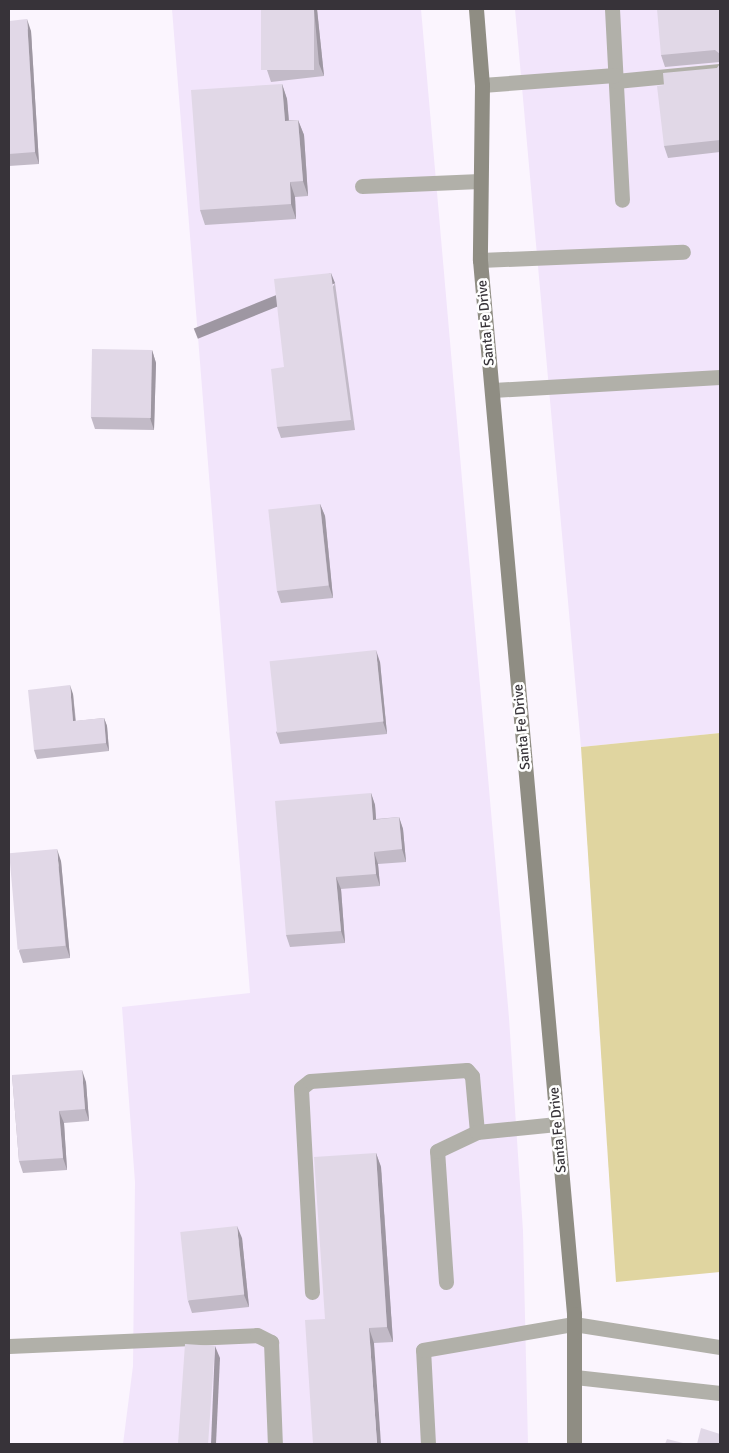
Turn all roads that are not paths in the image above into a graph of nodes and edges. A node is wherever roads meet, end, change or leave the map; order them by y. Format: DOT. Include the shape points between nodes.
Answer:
graph roads {
  1 [pos="476,9"];
  2 [pos="612,9"];
  3 [pos="720,71"];
  4 [pos="616,78"];
  5 [pos="482,85"];
  6 [pos="480,181"];
  7 [pos="362,186"];
  8 [pos="622,200"];
  9 [pos="683,252"];
  10 [pos="480,260"];
  11 [pos="720,377"];
  12 [pos="492,390"];
  13 [pos="557,1124"];
  14 [pos="477,1132"];
  15 [pos="446,1282"];
  16 [pos="312,1292"];
  17 [pos="574,1324"];
  18 [pos="9,1346"];
  19 [pos="720,1347"];
  20 [pos="575,1377"];
  21 [pos="720,1393"];
  22 [pos="276,1444"];
  23 [pos="428,1444"];
  24 [pos="574,1444"];
  1 -- 5 [label="main road, Santa Fe Drive"];
  2 -- 4 [label="street"];
  3 -- 4 [label="street"];
  4 -- 5 [label="street"];
  4 -- 8 [label="street"];
  5 -- 6 [label="main road, Santa Fe Drive"];
  6 -- 7 [label="street"];
  6 -- 10 [label="main road, Santa Fe Drive"];
  9 -- 10 [label="street"];
  10 -- 12 [label="main road, Santa Fe Drive"];
  11 -- 12 [label="street"];
  12 -- 13 [label="main road, Santa Fe Drive"];
  13 -- 14 [label="street"];
  13 -- 17 [label="main road, Santa Fe Drive"];
  14 -- 15 [label="street" via="437,1151"];
  14 -- 16 [label="street" via="472,1076 467,1070 310,1081 301,1088"];
  17 -- 19 [label="street"];
  17 -- 20 [label="main road, Santa Fe Drive"];
  17 -- 23 [label="street" via="423,1350"];
  18 -- 22 [label="street" via="257,1335 271,1342"];
  20 -- 21 [label="street"];
  20 -- 24 [label="main road, Santa Fe Drive"];
}
